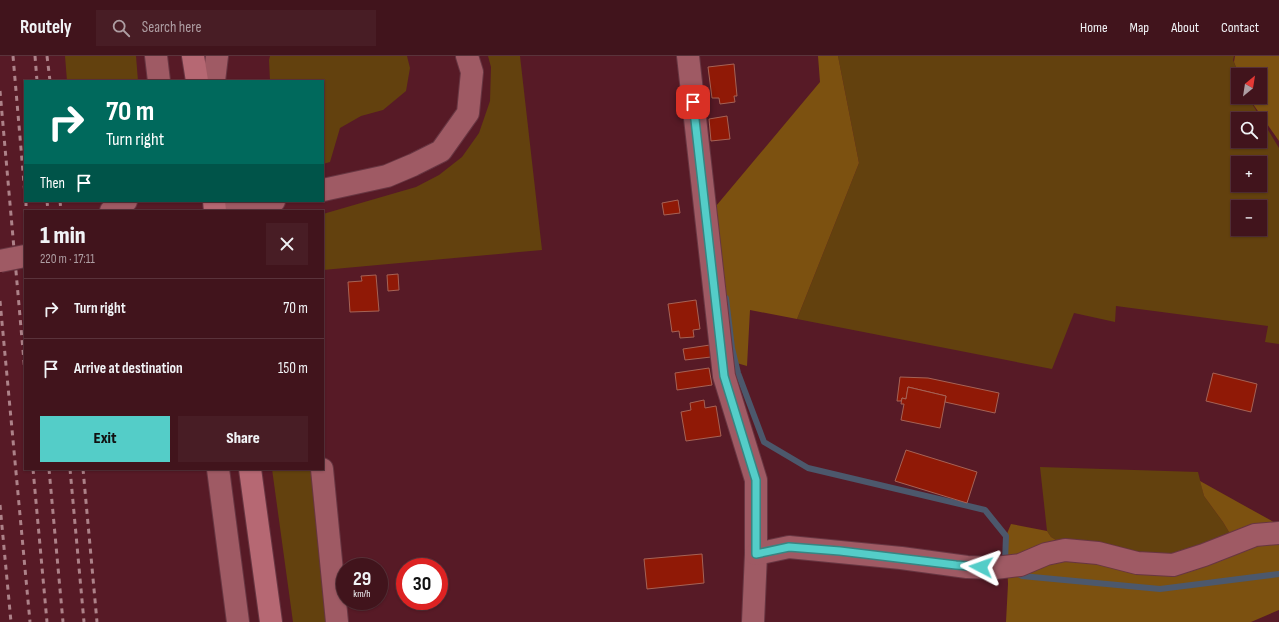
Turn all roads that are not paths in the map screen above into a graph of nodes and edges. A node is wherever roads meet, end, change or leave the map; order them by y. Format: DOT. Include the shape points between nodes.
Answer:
graph roads {
  1 [pos="156,56"];
  2 [pos="193,56"];
  3 [pos="217,56"];
  4 [pos="467,56"];
  5 [pos="688,56"];
  6 [pos="159,80"];
  7 [pos="197,80"];
  8 [pos="214,80"];
  9 [pos="324,190"];
  10 [pos="124,202"];
  11 [pos="269,202"];
  12 [pos="112,210"];
  13 [pos="233,210"];
  14 [pos="24,256"];
  15 [pos="0,262"];
  16 [pos="218,470"];
  17 [pos="250,470"];
  18 [pos="322,470"];
  19 [pos="1279,532"];
  20 [pos="756,554"];
  21 [pos="238,622"];
  22 [pos="271,622"];
  23 [pos="337,622"];
  24 [pos="753,622"];
  1 -- 6 [label="street"];
  2 -- 7 [label="main road"];
  3 -- 8 [label="street"];
  4 -- 9 [label="street" via="472,72 468,113 441,151 387,176"];
  5 -- 20 [label="street" via="724,376 756,480"];
  10 -- 12 [label="street"];
  11 -- 13 [label="street"];
  14 -- 15 [label="street, bridge"];
  16 -- 21 [label="street"];
  17 -- 22 [label="main road"];
  18 -- 23 [label="street"];
  19 -- 20 [label="street" via="1255,535 1173,565 1137,563 1098,553 1065,550 1046,554 1020,565 995,568 789,547"];
  20 -- 24 [label="street"];
}
